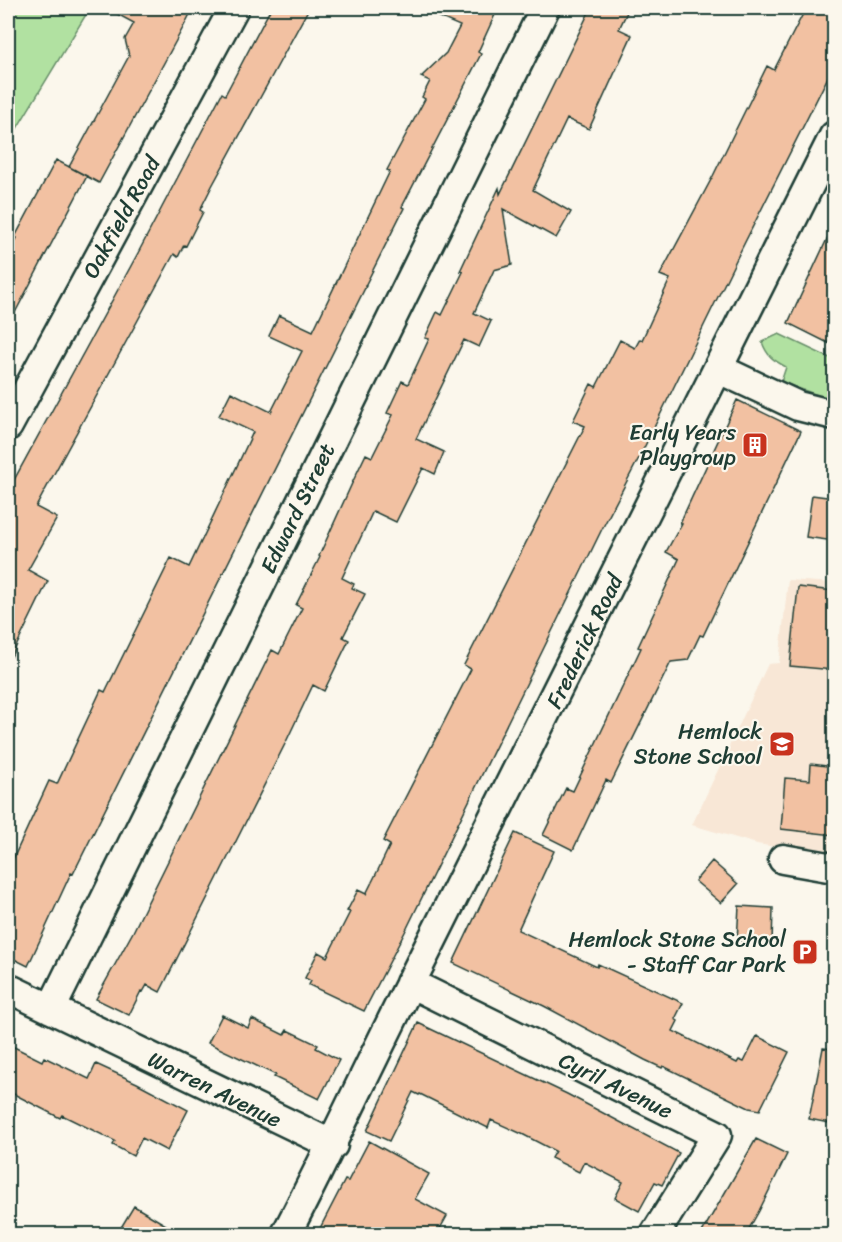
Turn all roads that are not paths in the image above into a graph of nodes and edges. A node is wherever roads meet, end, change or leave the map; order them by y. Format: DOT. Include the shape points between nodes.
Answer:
graph roads {
  1 [pos="234,8"];
  2 [pos="545,8"];
  3 [pos="834,136"];
  4 [pos="719,369"];
  5 [pos="834,415"];
  6 [pos="8,426"];
  7 [pos="783,859"];
  8 [pos="834,868"];
  9 [pos="410,983"];
  10 [pos="8,988"];
  11 [pos="51,1009"];
  12 [pos="333,1145"];
  13 [pos="286,1234"];
  14 [pos="655,1234"];
  1 -- 6 [label="street, Oakfield Road"];
  2 -- 11 [label="street, Edward Street"];
  3 -- 4 [label="street, Frederick Road"];
  4 -- 5 [label="street" via="798,405"];
  4 -- 9 [label="street, Frederick Road"];
  7 -- 8 [label="street"];
  9 -- 12 [label="street, Frederick Road"];
  9 -- 14 [label="street, Cyril Avenue" via="717,1135"];
  10 -- 11 [label="street, Warren Avenue"];
  11 -- 12 [label="street, Warren Avenue"];
  12 -- 13 [label="street"];
}
